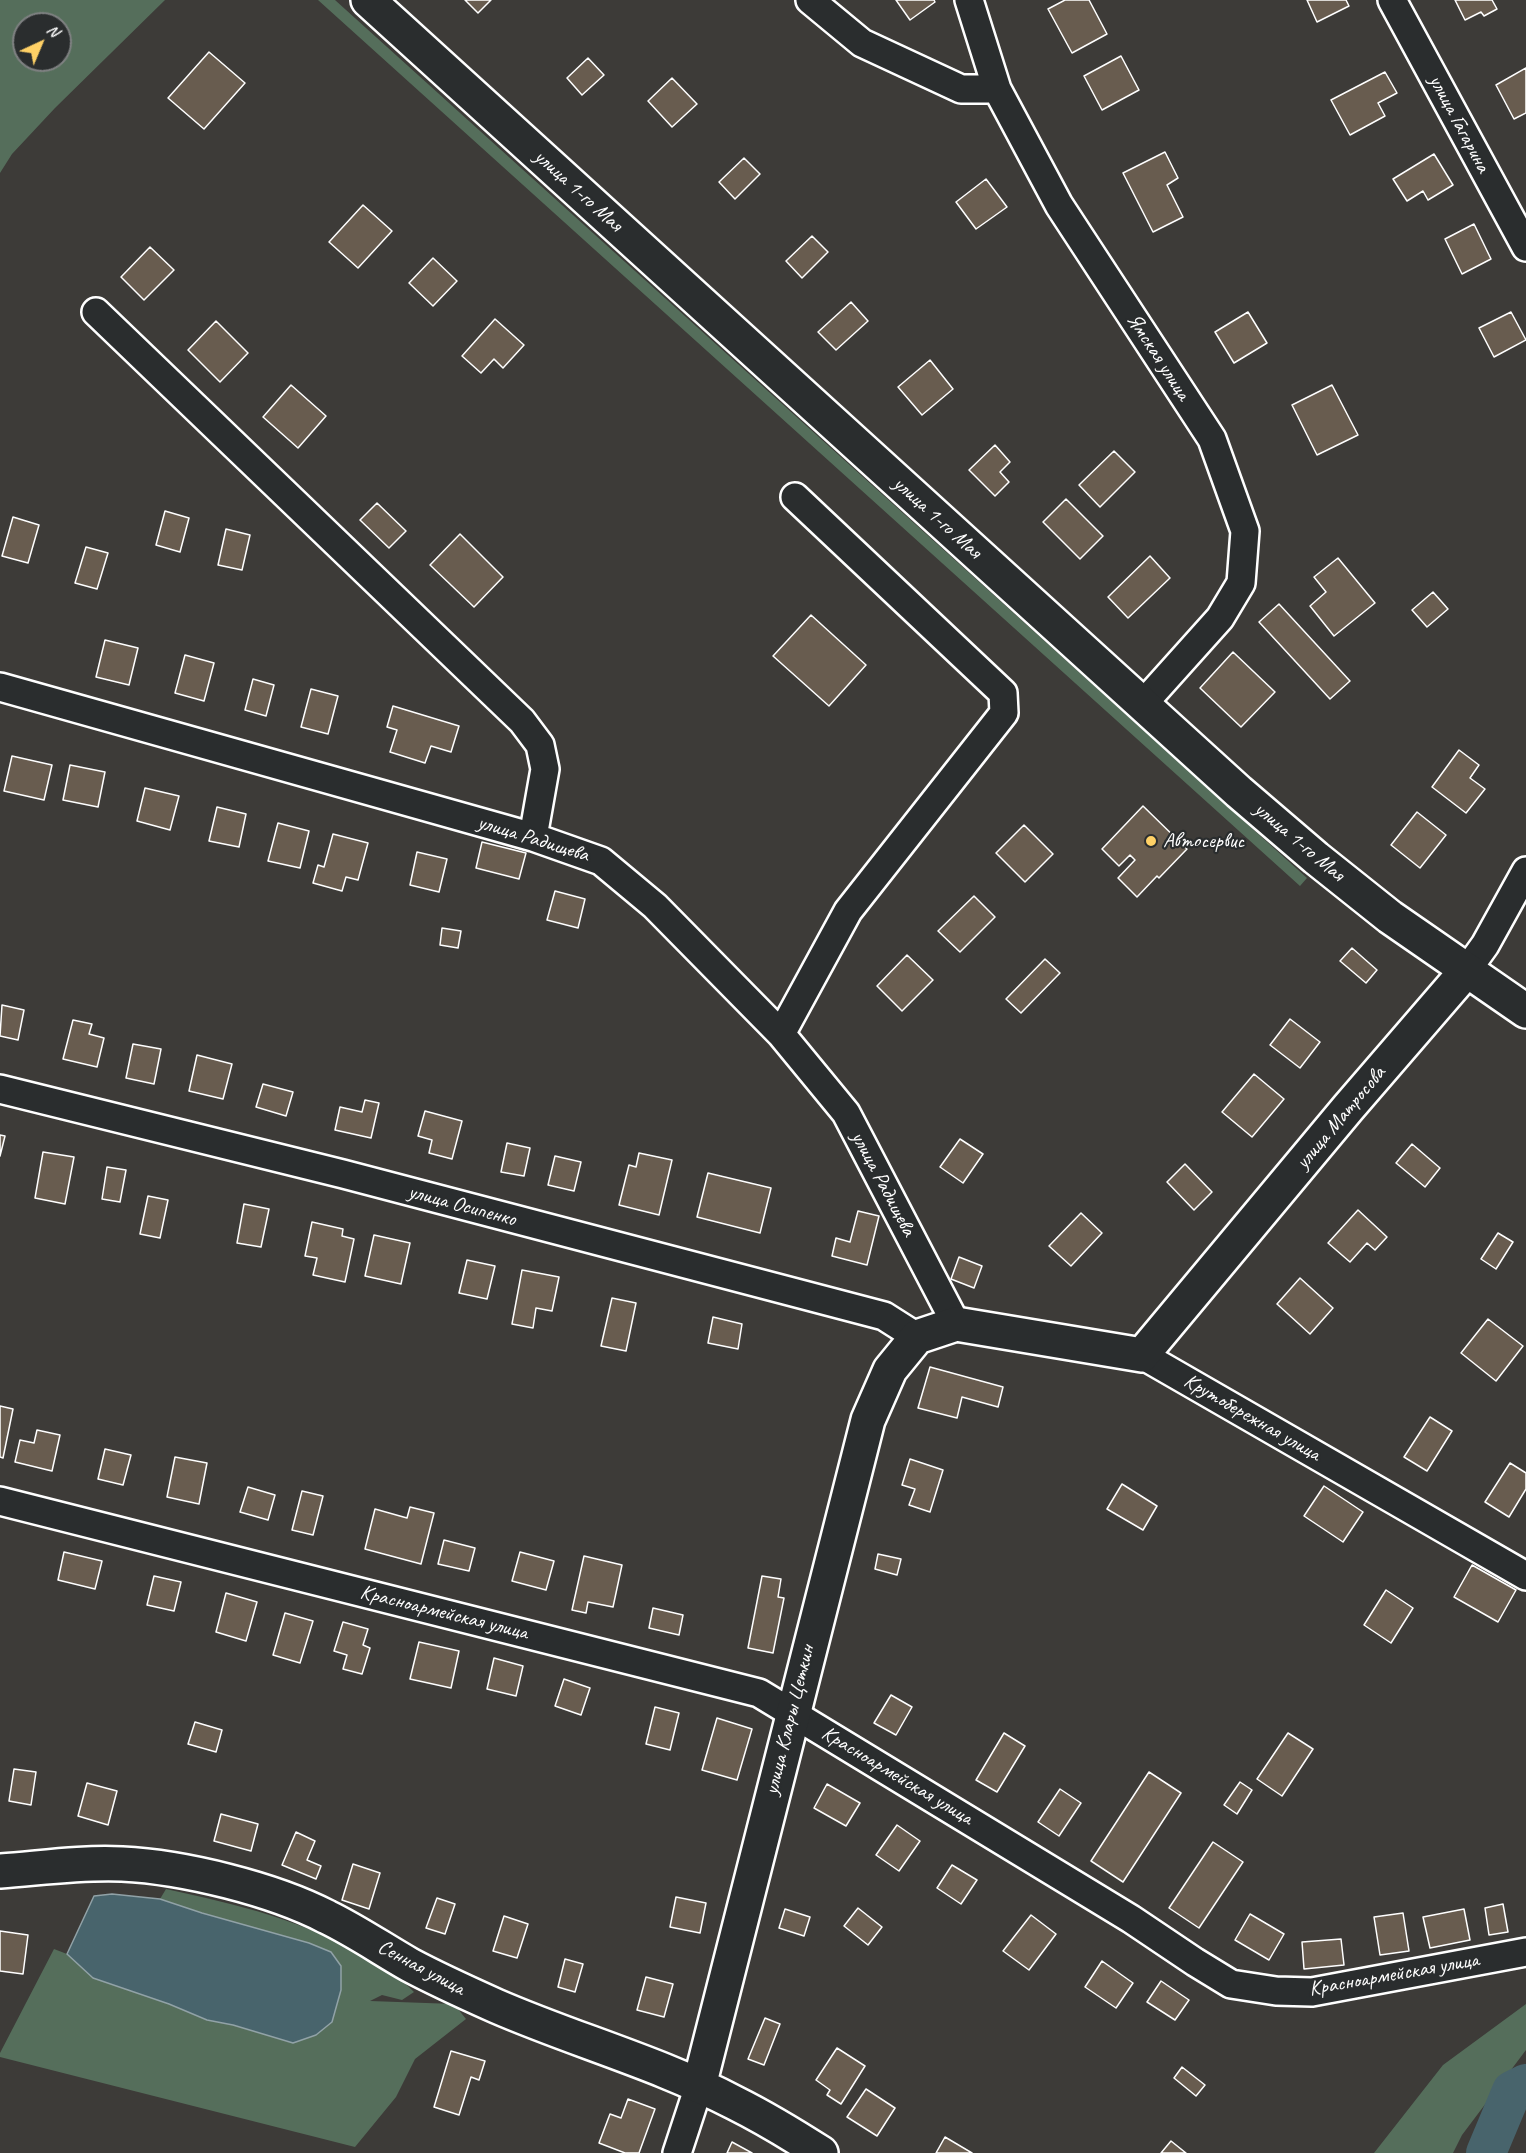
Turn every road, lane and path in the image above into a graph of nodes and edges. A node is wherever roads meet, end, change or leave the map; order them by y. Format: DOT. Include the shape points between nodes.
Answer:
graph roads {
  1 [pos="368,0"];
  2 [pos="810,0"];
  3 [pos="969,0"];
  4 [pos="1392,0"];
  5 [pos="997,88"];
  6 [pos="1526,247"];
  7 [pos="96,312"];
  8 [pos="795,497"];
  9 [pos="0,687"];
  10 [pos="1142,705"];
  11 [pos="534,837"];
  12 [pos="1526,871"];
  13 [pos="1467,970"];
  14 [pos="1526,1011"];
  15 [pos="781,1034"];
  16 [pos="0,1089"];
  17 [pos="956,1324"];
  18 [pos="917,1337"];
  19 [pos="1142,1355"];
  20 [pos="0,1501"];
  21 [pos="1526,1576"];
  22 [pos="792,1712"];
  23 [pos="0,1871"];
  24 [pos="1526,1952"];
  25 [pos="699,2086"];
  26 [pos="677,2153"];
  27 [pos="821,2153"];
  1 -- 10 [label="street, улица 1-го Мая"];
  2 -- 5 [label="street" via="862,43 961,89"];
  3 -- 5 [label="street, Ямская улица"];
  4 -- 6 [label="street, улица Гагарина"];
  5 -- 10 [label="street, Ямская улица" via="1059,205 1212,439 1245,531 1241,583 1220,618"];
  7 -- 11 [label="street" via="522,721 540,745 544,769"];
  8 -- 15 [label="street" via="1003,693 1004,713 848,912"];
  9 -- 11 [label="street, улица Радищева"];
  10 -- 13 [label="street, улица 1-го Мая" via="1316,858 1390,917"];
  11 -- 15 [label="street, улица Радищева" via="601,861 655,906"];
  12 -- 13 [label="street, улица Матросова"];
  13 -- 14 [label="street, улица 1-го Мая"];
  13 -- 19 [label="street, улица Матросова"];
  15 -- 17 [label="street, улица Радищева" via="846,1113"];
  16 -- 18 [label="street, улица Осипенко" via="884,1316"];
  17 -- 18 [label="street"];
  17 -- 19 [label="street, Крутобережная улица"];
  18 -- 22 [label="street, улица Клары Цеткин" via="890,1370 868,1420"];
  19 -- 21 [label="street, Крутобережная улица"];
  20 -- 22 [label="street, Красноармейская улица" via="759,1693"];
  22 -- 24 [label="street, Красноармейская улица" via="1231,1984 1312,1992"];
  22 -- 25 [label="street, улица Клары Цеткин"];
  23 -- 25 [label="street, Сенная улица" via="124,1864 204,1876 250,1888 326,1916 411,1965 498,2007"];
  25 -- 26 [label="street, улица Клары Цеткин"];
  25 -- 27 [label="street, Сенная улица"];
}
